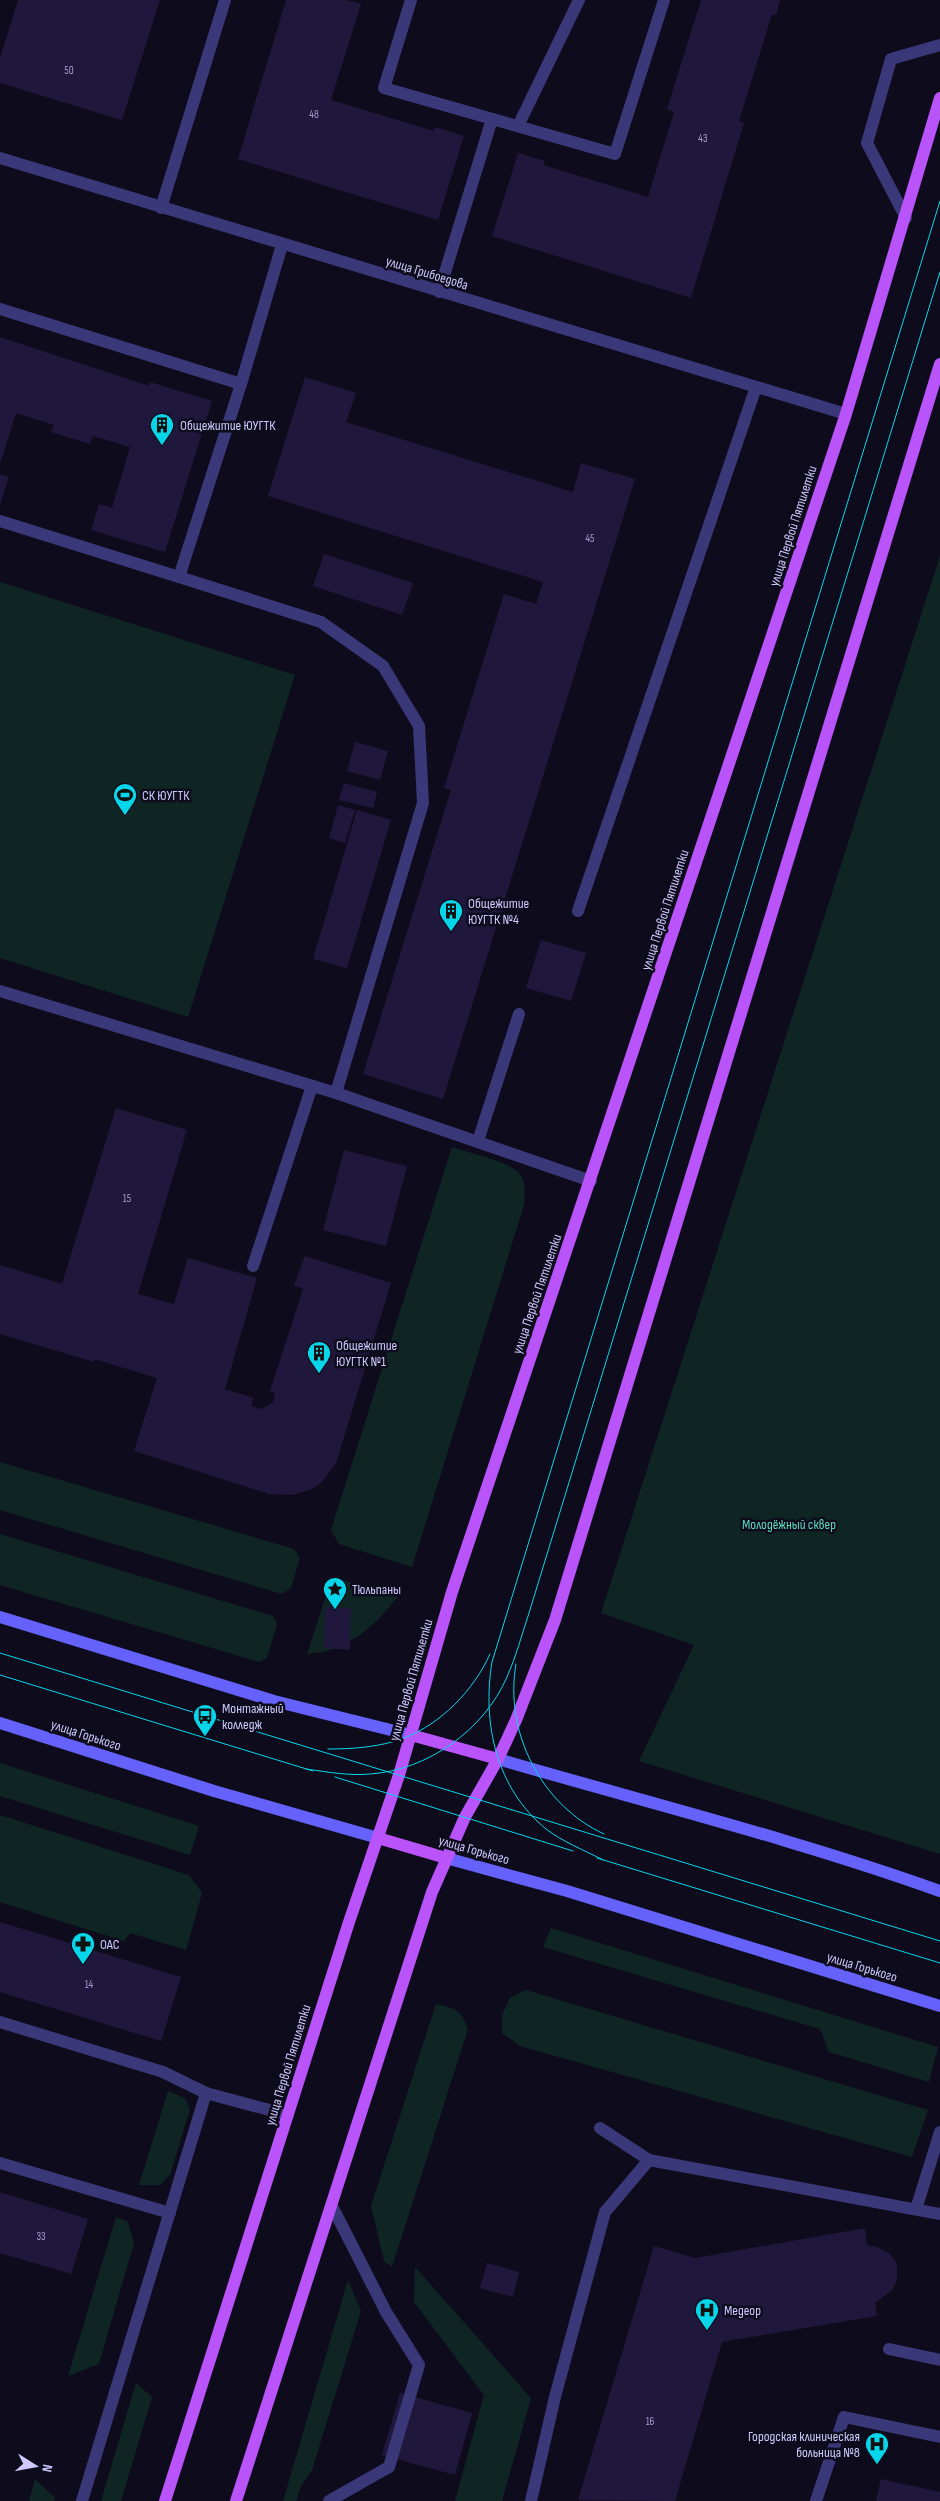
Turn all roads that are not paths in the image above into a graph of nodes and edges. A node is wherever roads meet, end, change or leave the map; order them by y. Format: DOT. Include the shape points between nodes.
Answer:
graph roads {
  1 [pos="225,0"];
  2 [pos="411,0"];
  3 [pos="579,0"];
  4 [pos="664,0"];
  5 [pos="940,45"];
  6 [pos="940,98"];
  7 [pos="492,119"];
  8 [pos="518,126"];
  9 [pos="0,158"];
  10 [pos="161,208"];
  11 [pos="906,218"];
  12 [pos="282,245"];
  13 [pos="439,292"];
  14 [pos="0,309"];
  15 [pos="940,364"];
  16 [pos="241,384"];
  17 [pos="756,387"];
  18 [pos="846,414"];
  19 [pos="0,521"];
  20 [pos="178,577"];
  21 [pos="578,911"];
  22 [pos="0,991"];
  23 [pos="519,1014"];
  24 [pos="312,1086"];
  25 [pos="336,1093"];
  26 [pos="478,1141"];
  27 [pos="591,1181"];
  28 [pos="253,1266"];
  29 [pos="0,1617"];
  30 [pos="0,1723"];
  31 [pos="411,1735"];
  32 [pos="498,1759"];
  33 [pos="378,1838"];
  34 [pos="446,1858"];
  35 [pos="940,1891"];
  36 [pos="940,2006"];
  37 [pos="0,2022"];
  38 [pos="206,2093"];
  39 [pos="288,2115"];
  40 [pos="600,2128"];
  41 [pos="940,2132"];
  42 [pos="649,2160"];
  43 [pos="0,2163"];
  44 [pos="332,2206"];
  45 [pos="916,2209"];
  46 [pos="170,2213"];
  47 [pos="940,2214"];
  48 [pos="889,2349"];
  49 [pos="940,2360"];
  50 [pos="940,2437"];
  51 [pos="82,2501"];
  52 [pos="165,2501"];
  53 [pos="236,2501"];
  54 [pos="329,2501"];
  55 [pos="531,2501"];
  56 [pos="816,2501"];
  1 -- 10 [label="street"];
  2 -- 7 [label="street" via="384,88"];
  3 -- 8 [label="street"];
  4 -- 8 [label="street" via="615,154"];
  5 -- 11 [label="street" via="891,59 867,143"];
  6 -- 11 [label="main road, улица Первой Пятилетки"];
  7 -- 8 [label="street"];
  7 -- 13 [label="street"];
  9 -- 10 [label="street, улица Грибоедова"];
  10 -- 12 [label="street, улица Грибоедова"];
  11 -- 18 [label="main road, улица Первой Пятилетки"];
  12 -- 13 [label="street, улица Грибоедова"];
  12 -- 16 [label="street"];
  13 -- 17 [label="street, улица Грибоедова"];
  14 -- 16 [label="street"];
  15 -- 32 [label="main road" via="555,1620"];
  16 -- 20 [label="street"];
  17 -- 18 [label="street, улица Грибоедова"];
  17 -- 21 [label="street"];
  18 -- 27 [label="main road, улица Первой Пятилетки"];
  19 -- 20 [label="street"];
  20 -- 25 [label="street" via="321,622 383,666 419,726 423,803"];
  22 -- 24 [label="street"];
  23 -- 26 [label="street"];
  24 -- 25 [label="street"];
  24 -- 28 [label="street"];
  25 -- 26 [label="street"];
  26 -- 27 [label="street"];
  27 -- 31 [label="main road, улица Первой Пятилетки" via="452,1592"];
  29 -- 31 [label="main road" via="274,1701"];
  30 -- 33 [label="main road, улица Горького" via="236,1798"];
  31 -- 32 [label="main road"];
  31 -- 33 [label="main road, улица Первой Пятилетки"];
  32 -- 34 [label="main road"];
  32 -- 35 [label="main road" via="867,1865"];
  33 -- 34 [label="main road, улица Горького"];
  33 -- 39 [label="main road, улица Первой Пятилетки"];
  34 -- 36 [label="main road, улица Горького" via="566,1891"];
  34 -- 44 [label="main road" via="413,1947"];
  37 -- 38 [label="street" via="163,2072"];
  38 -- 39 [label="street"];
  38 -- 46 [label="street"];
  39 -- 52 [label="main road, улица Первой Пятилетки"];
  40 -- 42 [label="street"];
  41 -- 45 [label="street"];
  42 -- 45 [label="street"];
  42 -- 55 [label="street" via="605,2212 555,2397"];
  43 -- 46 [label="street"];
  44 -- 53 [label="main road"];
  44 -- 54 [label="street" via="386,2312 419,2365 389,2467"];
  45 -- 47 [label="street"];
  46 -- 51 [label="street"];
  48 -- 49 [label="street"];
  50 -- 56 [label="street" via="844,2417"];
}
